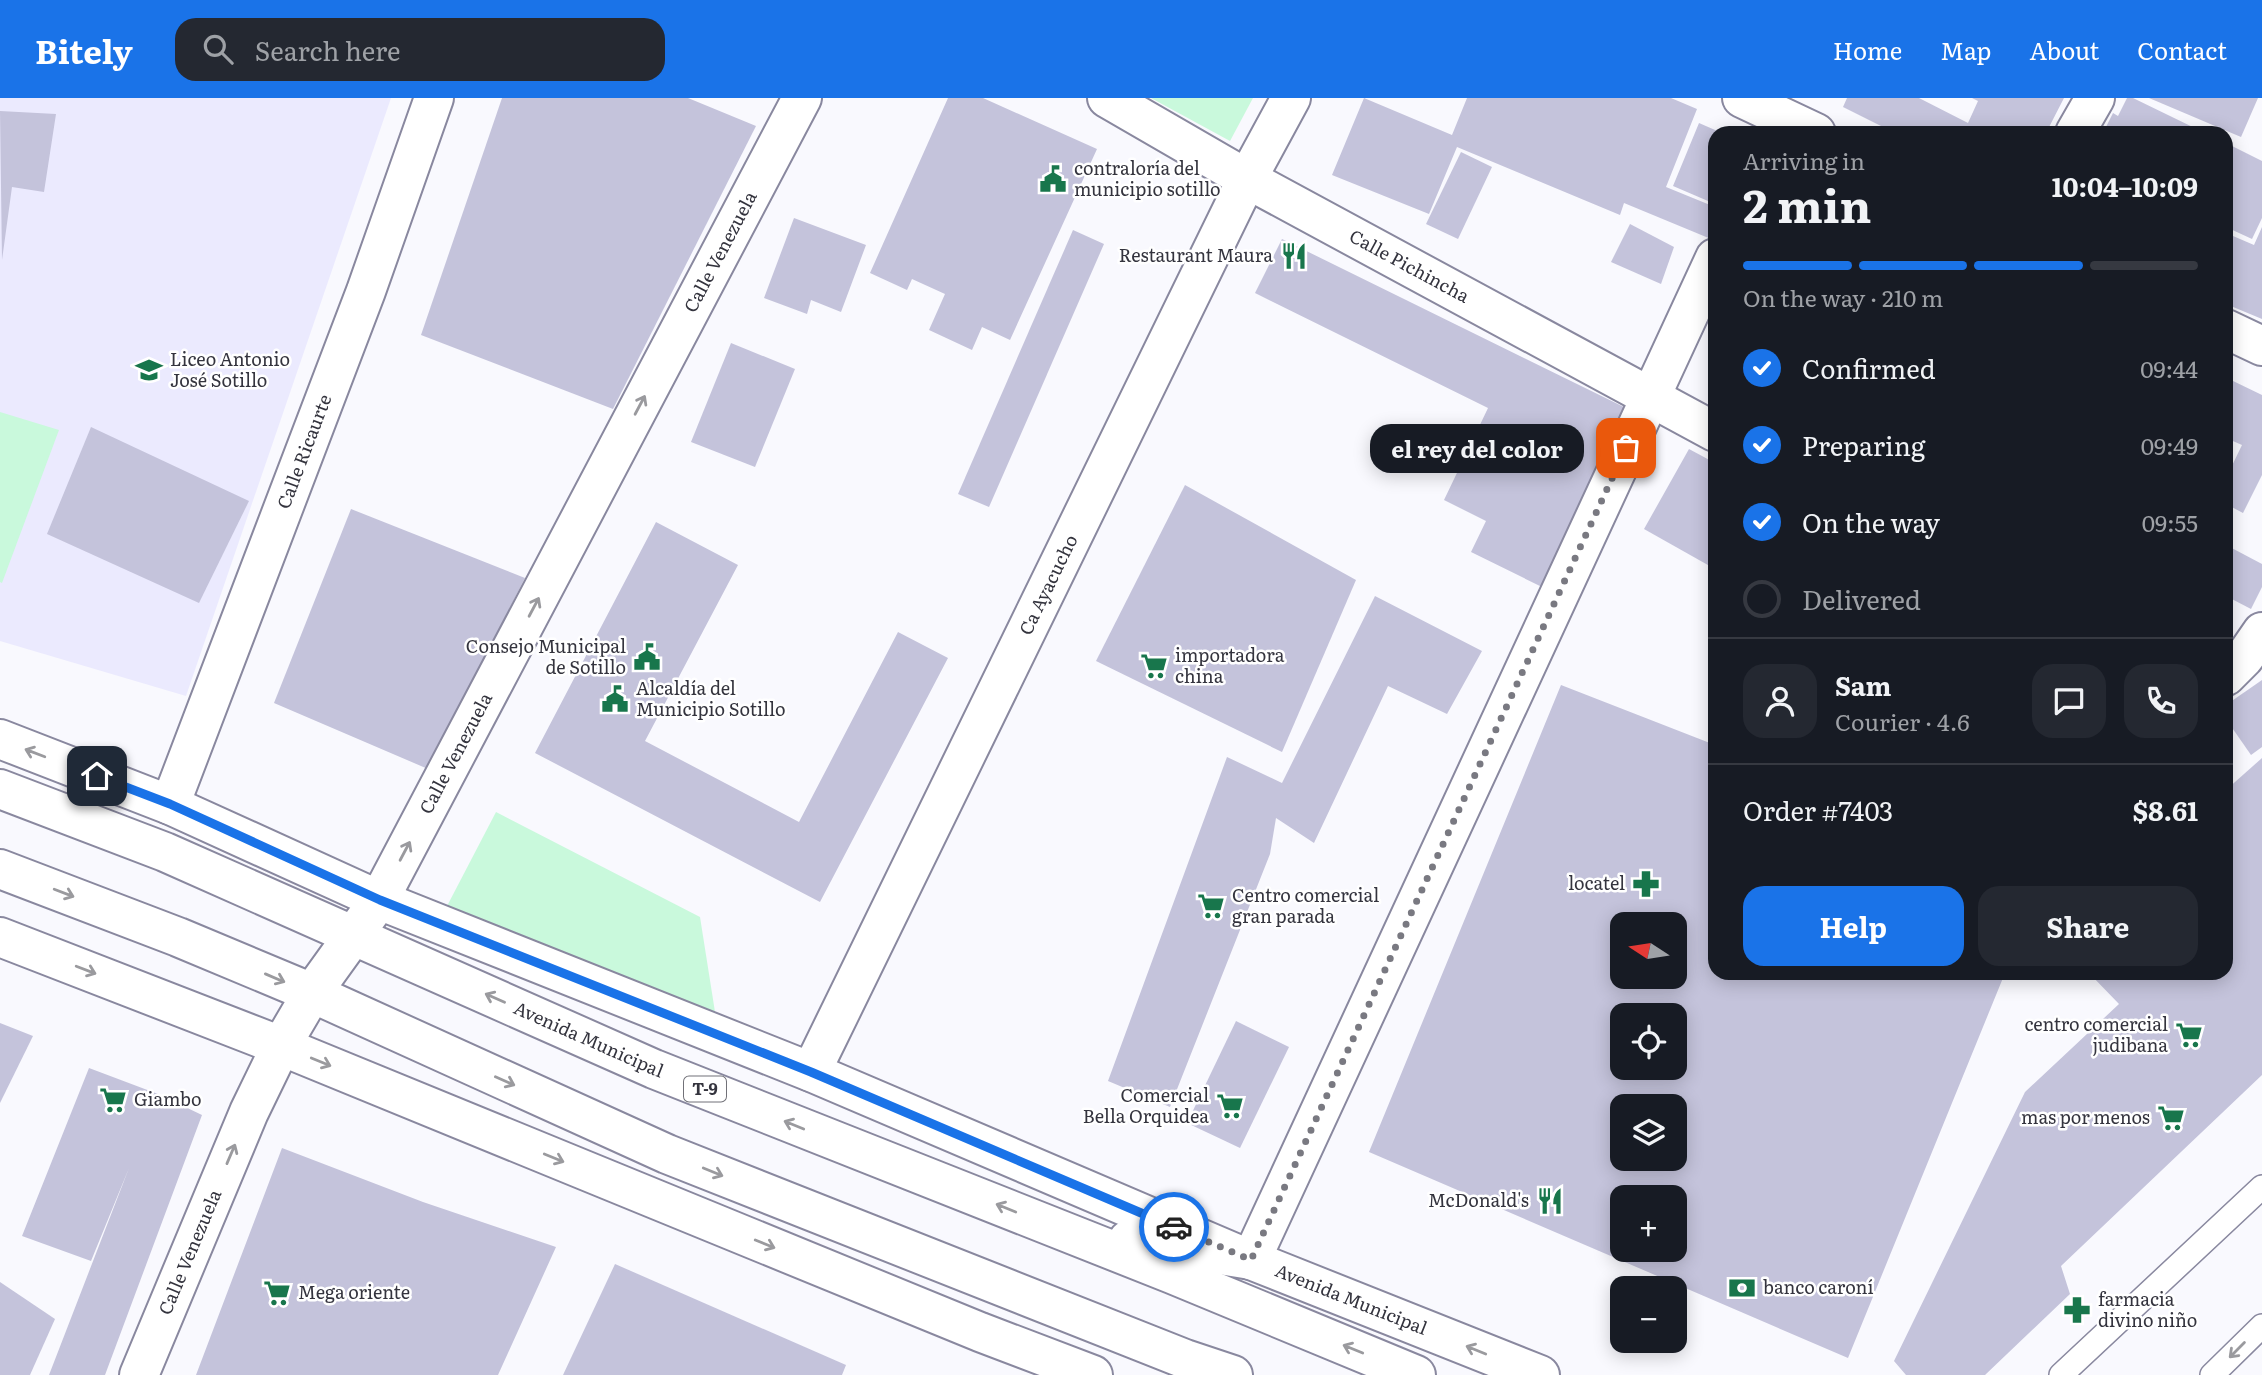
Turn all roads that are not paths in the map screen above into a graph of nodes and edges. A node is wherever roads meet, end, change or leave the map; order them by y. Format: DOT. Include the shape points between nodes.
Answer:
graph roads {
  1 [pos="434,98"];
  2 [pos="802,98"];
  3 [pos="1107,98"];
  4 [pos="1291,98"];
  5 [pos="1742,98"];
  6 [pos="2095,98"];
  7 [pos="1782,116"];
  8 [pos="1801,126"];
  9 [pos="2079,126"];
  10 [pos="1247,179"];
  11 [pos="1708,273"];
  12 [pos="2233,332"];
  13 [pos="2262,346"];
  14 [pos="1650,397"];
  15 [pos="1708,428"];
  16 [pos="2262,632"];
  17 [pos="2233,669"];
  18 [pos="0,739"];
  19 [pos="0,789"];
  20 [pos="170,804"];
  21 [pos="0,869"];
  22 [pos="380,900"];
  23 [pos="0,936"];
  24 [pos="354,936"];
  25 [pos="312,993"];
  26 [pos="281,1046"];
  27 [pos="811,1072"];
  28 [pos="2262,1187"];
  29 [pos="1052,1227"];
  30 [pos="1251,1260"];
  31 [pos="2262,1326"];
  32 [pos="1196,1367"];
  33 [pos="139,1375"];
  34 [pos="1093,1375"];
  35 [pos="1233,1375"];
  36 [pos="1416,1375"];
  37 [pos="1540,1375"];
  38 [pos="2061,1375"];
  39 [pos="2212,1375"];
  1 -- 20 [label="main road, Calle Ricaurte" via="366,291"];
  22 -- 2 [label="main road, Calle Venezuela, one-way"];
  3 -- 10 [label="main road, Calle Pichincha"];
  4 -- 10 [label="main road, Ca Ayacucho"];
  5 -- 7 [label="main road"];
  6 -- 9 [label="main road"];
  7 -- 8 [label="main road"];
  10 -- 14 [label="main road, Calle Pichincha"];
  10 -- 27 [label="main road, Ca Ayacucho"];
  11 -- 14 [label="main road"];
  12 -- 13 [label="main road"];
  14 -- 15 [label="main road, Calle Pichincha"];
  14 -- 30 [label="main road"];
  16 -- 17 [label="main road"];
  20 -- 18 [label="main road, Avenida Municipal, one-way"];
  19 -- 24 [label="main road, Avenida Municipal / T-9" via="165,852"];
  20 -- 22 [label="main road, Avenida Municipal"];
  21 -- 25 [label="main road, one-way"];
  22 -- 24 [label="main road, Calle Venezuela"];
  22 -- 27 [label="main road, Avenida Municipal"];
  23 -- 26 [label="main road, one-way"];
  24 -- 25 [label="main road, Calle Venezuela"];
  29 -- 24 [label="main road, Avenida Municipal / T-9, one-way" via="654,1069"];
  25 -- 26 [label="main road, Calle Venezuela"];
  25 -- 32 [label="main road, one-way" via="667,1154"];
  33 -- 26 [label="main road, Calle Venezuela, one-way"];
  26 -- 34 [label="main road, one-way"];
  27 -- 30 [label="main road, Avenida Municipal"];
  28 -- 38 [label="lane"];
  29 -- 30 [label="main road"];
  36 -- 29 [label="main road, Avenida Municipal / T-9, one-way"];
  37 -- 30 [label="main road, Avenida Municipal, one-way"];
  31 -- 39 [label="lane, one-way"];
  32 -- 35 [label="main road"];
}
